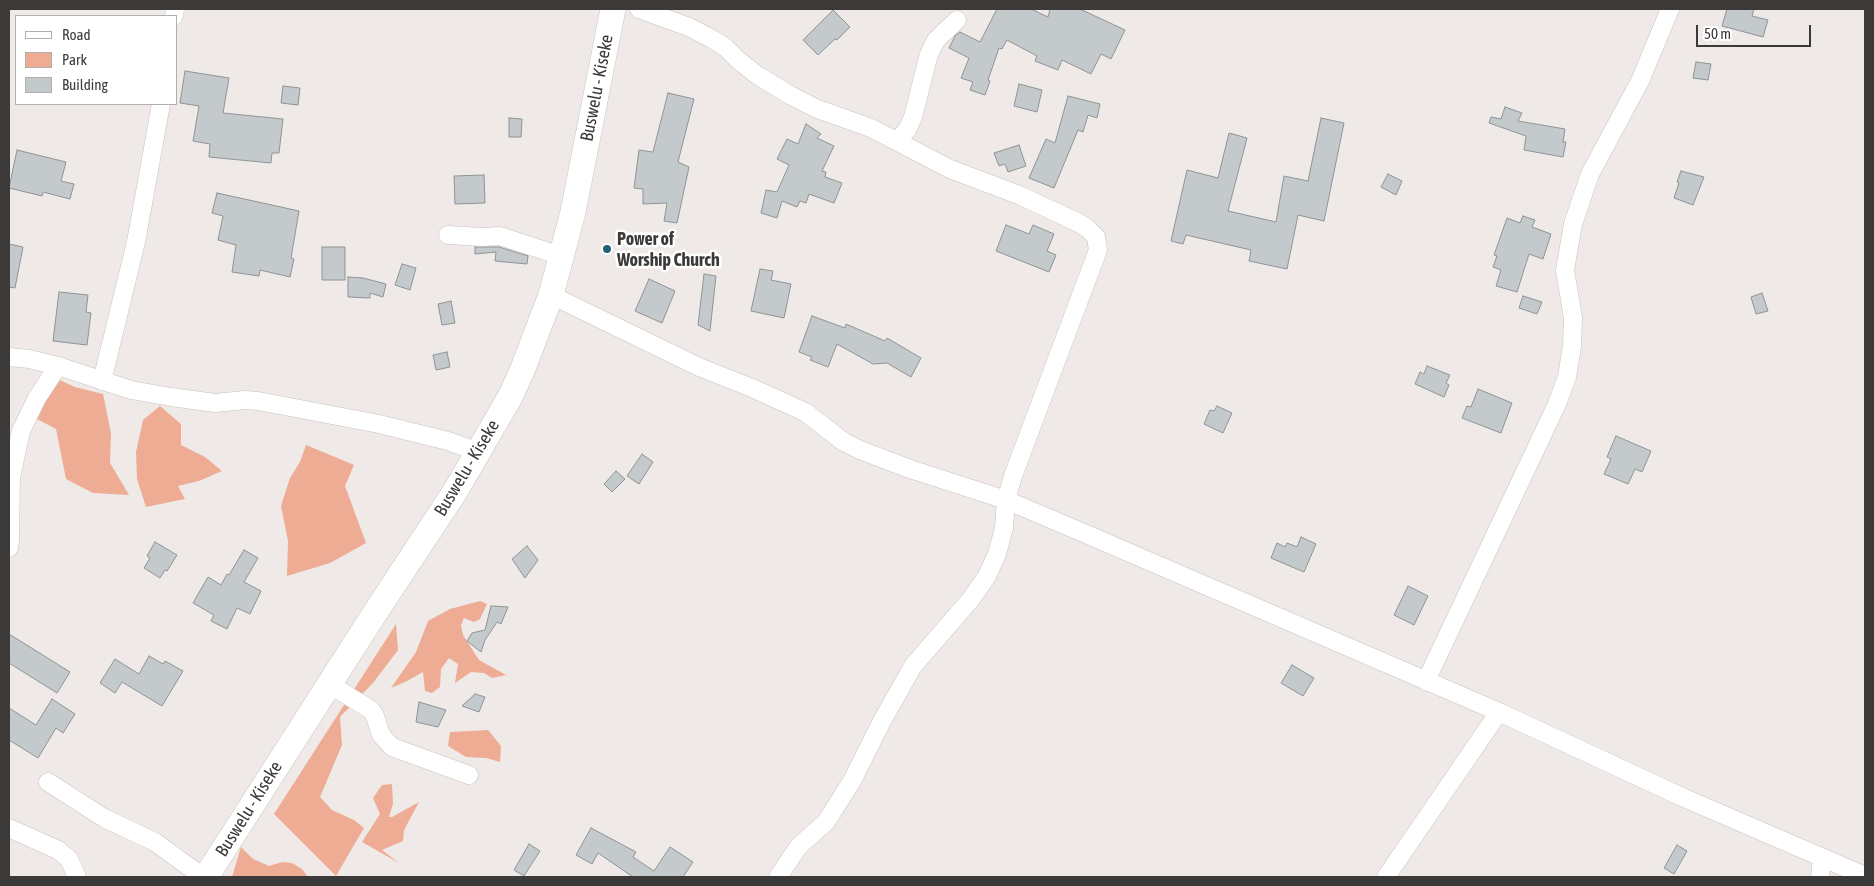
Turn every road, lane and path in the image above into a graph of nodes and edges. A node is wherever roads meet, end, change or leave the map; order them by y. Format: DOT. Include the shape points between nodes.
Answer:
graph roads {
  1 [pos="613,9"];
  2 [pos="639,9"];
  3 [pos="1670,9"];
  4 [pos="957,20"];
  5 [pos="161,105"];
  6 [pos="898,141"];
  7 [pos="448,235"];
  8 [pos="561,256"];
  9 [pos="551,295"];
  10 [pos="9,357"];
  11 [pos="58,366"];
  12 [pos="102,381"];
  13 [pos="478,452"];
  14 [pos="1006,500"];
  15 [pos="9,548"];
  16 [pos="1426,681"];
  17 [pos="329,684"];
  18 [pos="1499,712"];
  19 [pos="469,775"];
  20 [pos="48,782"];
  21 [pos="9,828"];
  22 [pos="1822,858"];
  23 [pos="1865,876"];
  24 [pos="76,877"];
  25 [pos="204,877"];
  26 [pos="778,877"];
  27 [pos="1386,877"];
  28 [pos="1820,877"];
  1 -- 8 [label="main road, Buswelu - Kiseke" via="575,203"];
  2 -- 6 [label="street" via="712,39 757,75 790,96"];
  3 -- 16 [label="street" via="1640,82 1590,174 1573,224 1565,270 1573,318 1567,377"];
  4 -- 6 [label="street" via="936,40 929,54 913,117"];
  5 -- 12 [label="street" via="136,242"];
  6 -- 14 [label="street" via="950,169 1056,212 1088,228 1096,237 1098,250"];
  7 -- 8 [label="street" via="500,236"];
  8 -- 9 [label="main road, Buswelu - Kiseke"];
  9 -- 13 [label="main road, Buswelu - Kiseke" via="510,397"];
  9 -- 14 [label="street" via="699,367 805,412 844,442 860,450"];
  10 -- 11 [label="street"];
  11 -- 12 [label="street"];
  11 -- 15 [label="street" via="21,431 11,477"];
  12 -- 13 [label="street" via="131,390 215,403 245,400 273,404 396,428"];
  13 -- 17 [label="main road, Buswelu - Kiseke"];
  14 -- 16 [label="street"];
  14 -- 26 [label="street" via="1004,528 987,576 913,666 852,781 826,822 800,846"];
  16 -- 18 [label="street"];
  17 -- 19 [label="street" via="371,710 381,735 392,747"];
  17 -- 25 [label="main road, Buswelu - Kiseke"];
  18 -- 22 [label="street"];
  18 -- 27 [label="street"];
  20 -- 25 [label="street" via="104,818 155,842"];
  21 -- 24 [label="street" via="58,850 69,860"];
  22 -- 23 [label="street"];
  22 -- 28 [label="street"];
}
